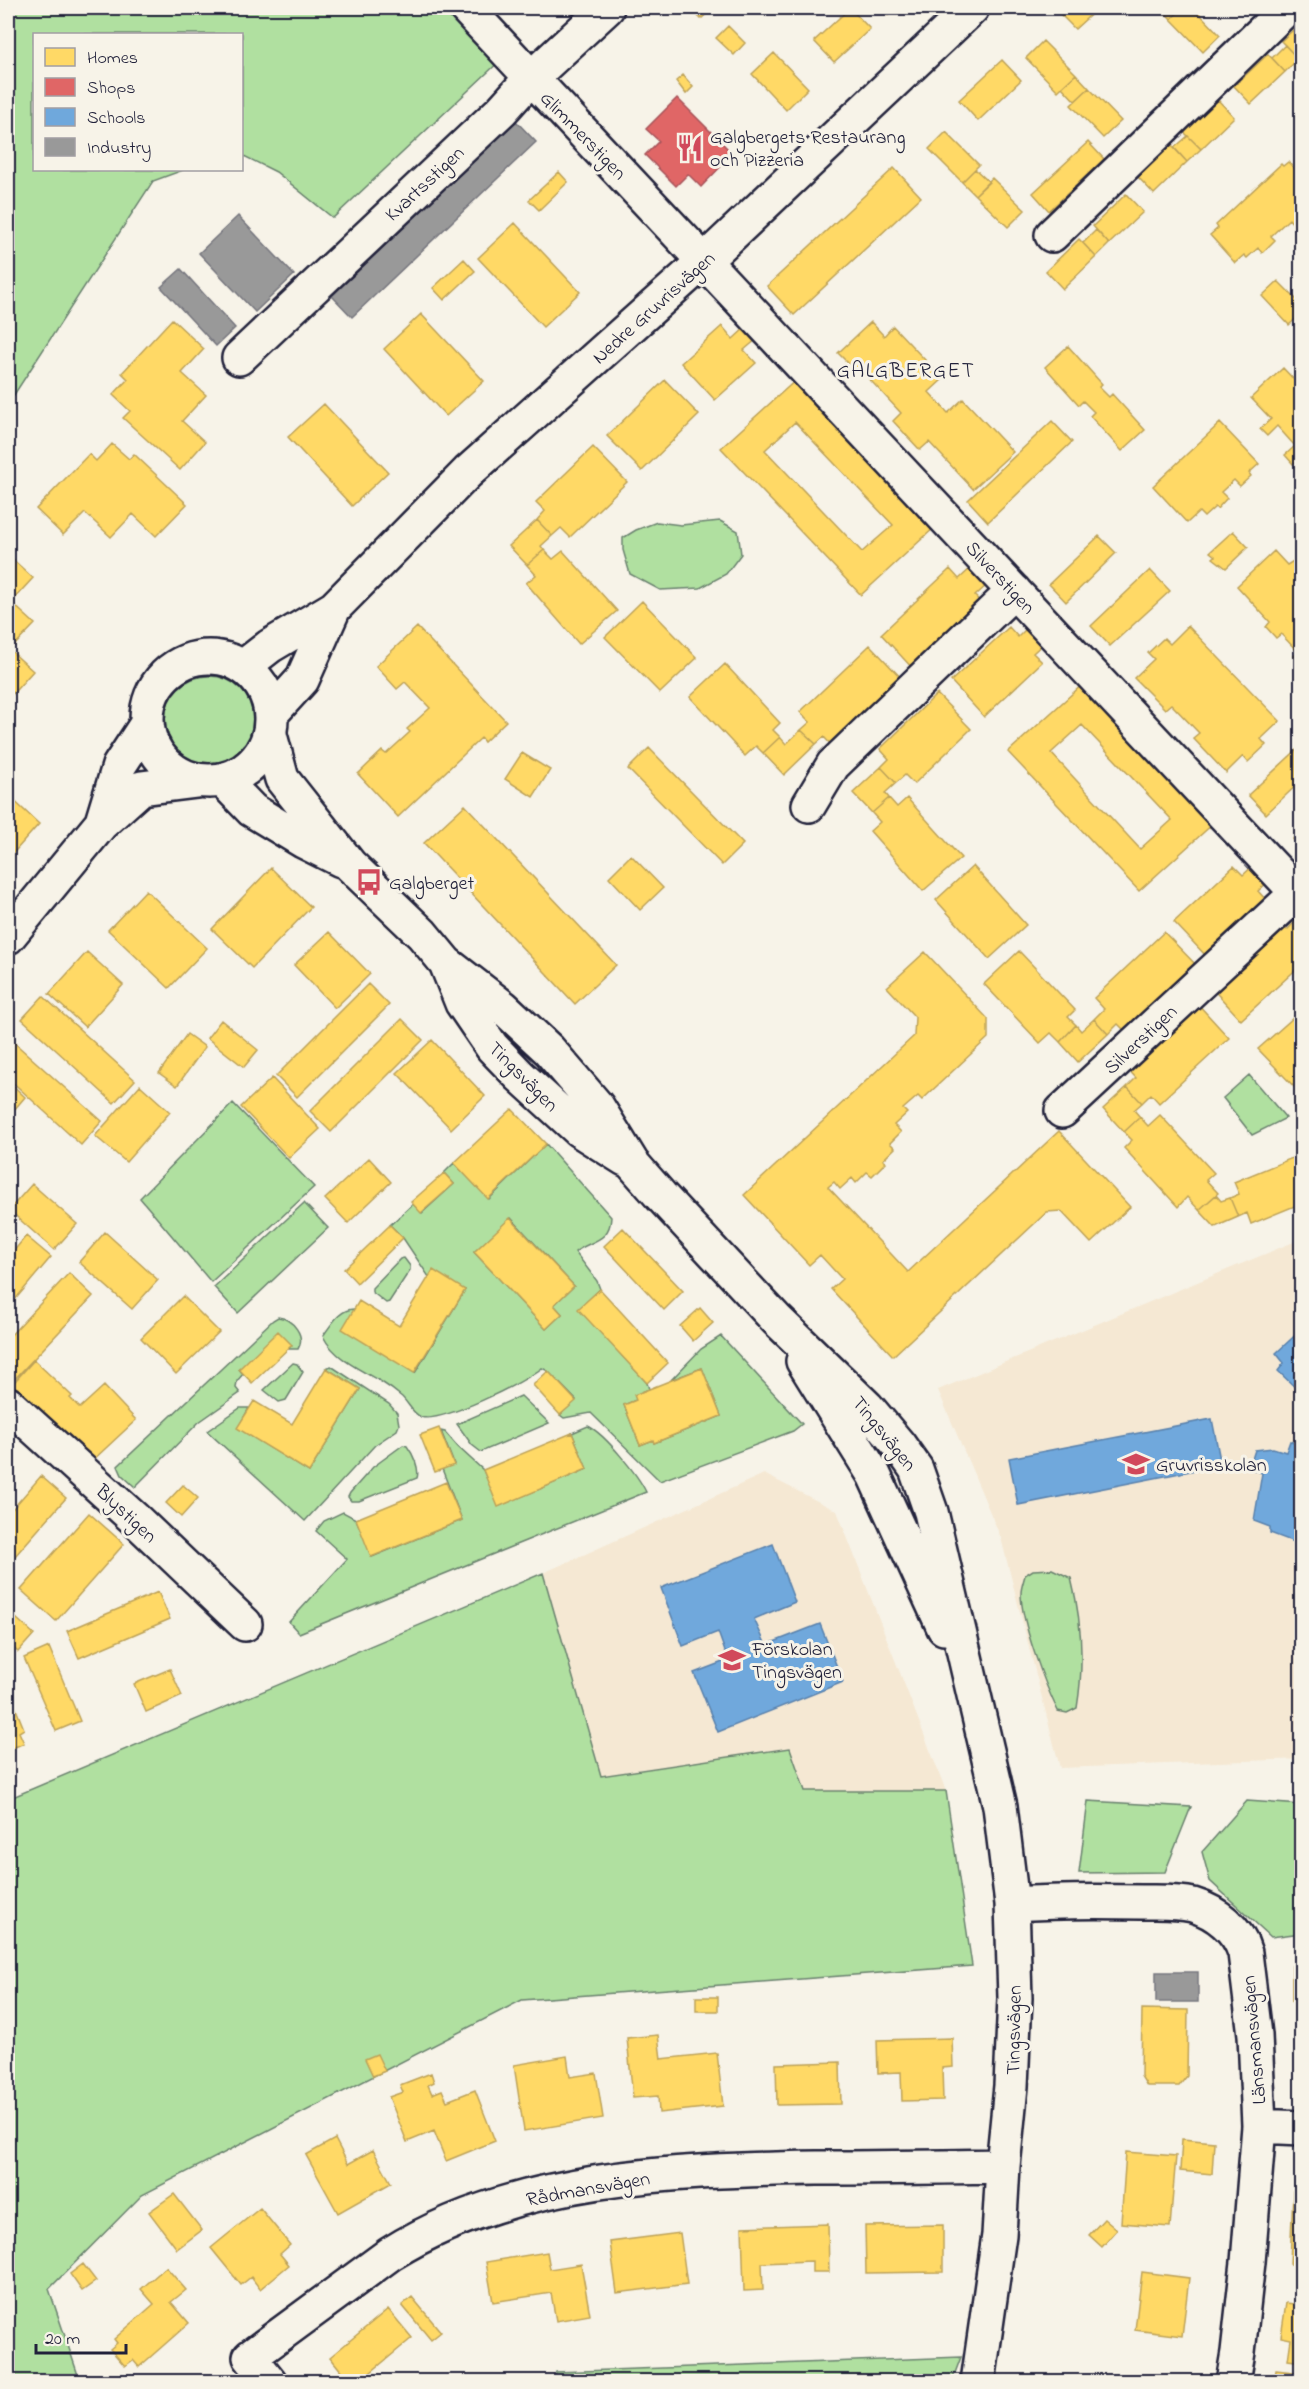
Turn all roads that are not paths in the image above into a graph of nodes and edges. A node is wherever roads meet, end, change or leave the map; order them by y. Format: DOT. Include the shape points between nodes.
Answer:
graph roads {
  1 [pos="466,8"];
  2 [pos="608,8"];
  3 [pos="972,8"];
  4 [pos="1287,8"];
  5 [pos="530,79"];
  6 [pos="1052,235"];
  7 [pos="704,261"];
  8 [pos="239,358"];
  9 [pos="1014,591"];
  10 [pos="334,608"];
  11 [pos="243,667"];
  12 [pos="271,724"];
  13 [pos="146,725"];
  14 [pos="210,781"];
  15 [pos="809,805"];
  16 [pos="101,824"];
  17 [pos="350,865"];
  18 [pos="1299,895"];
  19 [pos="8,937"];
  20 [pos="1062,1111"];
  21 [pos="8,1404"];
  22 [pos="245,1624"];
  23 [pos="1012,1904"];
  24 [pos="1259,2126"];
  25 [pos="1302,2128"];
  26 [pos="1003,2166"];
  27 [pos="270,2382"];
  28 [pos="978,2382"];
  29 [pos="1233,2382"];
  1 -- 5 [label="street, Glimmerstigen"];
  2 -- 5 [label="street, Kvartsstigen"];
  3 -- 7 [label="street, Nedre Gruvrisvägen"];
  4 -- 6 [label="street"];
  5 -- 7 [label="street, Glimmerstigen"];
  5 -- 8 [label="street, Kvartsstigen"];
  7 -- 9 [label="street, Silverstigen"];
  7 -- 10 [label="street, Nedre Gruvrisvägen" via="468,472"];
  9 -- 15 [label="street" via="833,765"];
  9 -- 18 [label="street, Silverstigen"];
  10 -- 11 [label="street, Nedre Gruvrisvägen"];
  10 -- 12 [label="street, Nedre Gruvrisvägen" via="302,680"];
  11 -- 12 [label="street" via="265,692"];
  11 -- 13 [label="street" via="219,657 194,658 177,666 155,688"];
  12 -- 14 [label="street" via="258,759 236,776"];
  12 -- 17 [label="street, Tingsvägen" via="282,778"];
  13 -- 14 [label="street" via="150,741 163,761 182,776"];
  13 -- 16 [label="street" via="119,766"];
  14 -- 16 [label="street" via="141,788"];
  14 -- 17 [label="street, Tingsvägen" via="303,841"];
  16 -- 19 [label="street"];
  17 -- 23 [label="street, Tingsvägen" via="422,934 446,963 495,1000 549,1050 597,1106 632,1163 776,1319 874,1475 970,1681 1000,1806"];
  18 -- 20 [label="street, Silverstigen"];
  21 -- 22 [label="street, Blystigen"];
  23 -- 24 [label="street, Länsmansvägen" via="1190,1904 1235,1931 1245,1953 1256,2046"];
  23 -- 26 [label="street, Tingsvägen" via="1015,1998"];
  24 -- 25 [label="street"];
  24 -- 29 [label="street, Länsmansvägen"];
  26 -- 27 [label="street, Rådmansvägen" via="717,2170 545,2192 470,2214 390,2254 250,2357"];
  26 -- 28 [label="street, Tingsvägen" via="999,2235"];
}
